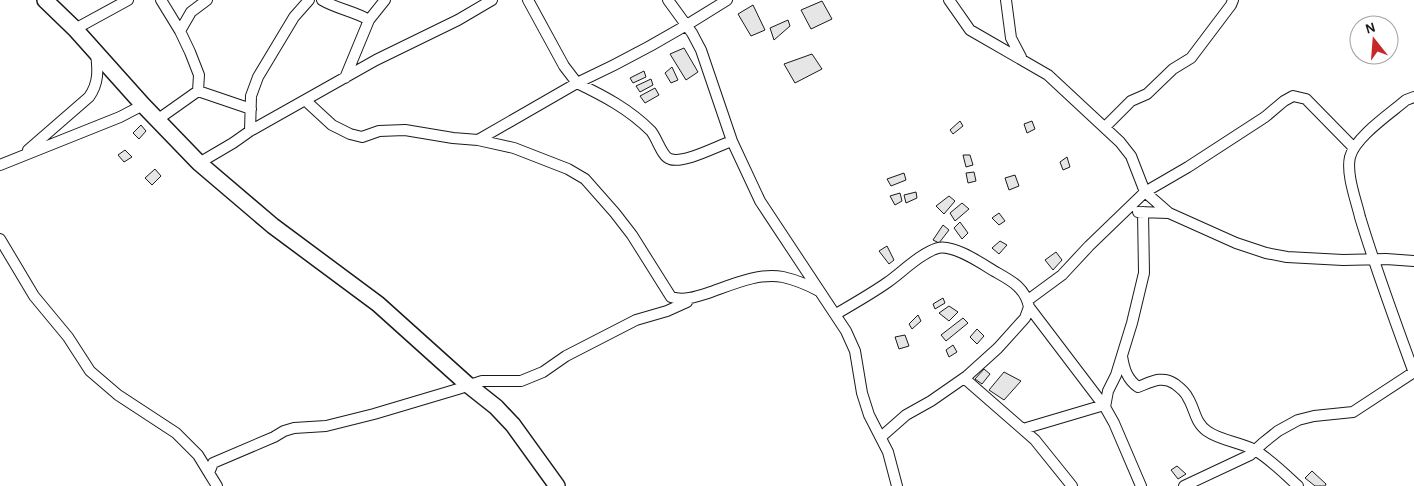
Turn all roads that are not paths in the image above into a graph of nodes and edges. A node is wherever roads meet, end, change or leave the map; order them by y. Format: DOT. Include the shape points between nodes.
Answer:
graph roads {
  1 [pos="45,0"];
  2 [pos="128,0"];
  3 [pos="161,0"];
  4 [pos="207,0"];
  5 [pos="309,0"];
  6 [pos="322,0"];
  7 [pos="385,0"];
  8 [pos="492,0"];
  9 [pos="528,0"];
  10 [pos="668,0"];
  11 [pos="726,0"];
  12 [pos="949,0"];
  13 [pos="1006,0"];
  14 [pos="1233,0"];
  15 [pos="369,20"];
  16 [pos="687,26"];
  17 [pos="75,29"];
  18 [pos="180,31"];
  19 [pos="96,53"];
  20 [pos="1021,58"];
  21 [pos="346,78"];
  22 [pos="577,83"];
  23 [pos="198,91"];
  24 [pos="1414,96"];
  25 [pos="306,101"];
  26 [pos="143,105"];
  27 [pos="251,109"];
  28 [pos="157,120"];
  29 [pos="1105,127"];
  30 [pos="250,131"];
  31 [pos="478,140"];
  32 [pos="732,141"];
  33 [pos="1354,148"];
  34 [pos="21,156"];
  35 [pos="199,163"];
  36 [pos="0,165"];
  37 [pos="1145,192"];
  38 [pos="1125,211"];
  39 [pos="1143,212"];
  40 [pos="1169,213"];
  41 [pos="0,239"];
  42 [pos="1372,259"];
  43 [pos="1414,261"];
  44 [pos="819,291"];
  45 [pos="695,297"];
  46 [pos="1028,303"];
  47 [pos="836,314"];
  48 [pos="1122,356"];
  49 [pos="1414,372"];
  50 [pos="964,378"];
  51 [pos="468,385"];
  52 [pos="1105,406"];
  53 [pos="1023,429"];
  54 [pos="881,437"];
  55 [pos="1255,450"];
  56 [pos="209,472"];
  57 [pos="217,486"];
  58 [pos="557,486"];
  59 [pos="897,486"];
  60 [pos="1072,486"];
  61 [pos="1141,486"];
  62 [pos="1184,486"];
  63 [pos="1298,486"];
  1 -- 17 [label="street"];
  2 -- 17 [label="street"];
  3 -- 18 [label="street"];
  4 -- 18 [label="street" via="191,12"];
  5 -- 27 [label="street" via="294,17 258,77 251,96"];
  6 -- 15 [label="street"];
  7 -- 15 [label="street"];
  8 -- 21 [label="street"];
  9 -- 22 [label="street" via="564,66"];
  10 -- 16 [label="street"];
  11 -- 16 [label="street"];
  12 -- 20 [label="street" via="970,30"];
  13 -- 20 [label="street" via="1011,38"];
  14 -- 29 [label="street" via="1191,58 1173,69 1148,94 1131,101"];
  15 -- 21 [label="street"];
  16 -- 22 [label="street"];
  16 -- 32 [label="street" via="701,50"];
  17 -- 19 [label="street"];
  18 -- 23 [label="street" via="199,75"];
  19 -- 26 [label="street"];
  19 -- 34 [label="street" via="96,88"];
  20 -- 29 [label="street" via="1048,75"];
  21 -- 25 [label="street"];
  22 -- 31 [label="street"];
  22 -- 32 [label="street" via="632,114 652,133 666,158 671,160 684,159"];
  23 -- 27 [label="street"];
  23 -- 28 [label="street"];
  24 -- 33 [label="street"];
  25 -- 30 [label="street"];
  25 -- 31 [label="street" via="332,125 362,137 379,131 405,130"];
  26 -- 28 [label="street"];
  26 -- 34 [label="street"];
  27 -- 30 [label="street"];
  28 -- 35 [label="street"];
  29 -- 37 [label="street" via="1131,156"];
  30 -- 35 [label="street"];
  31 -- 45 [label="street" via="534,155 585,179 632,235 670,297 678,300"];
  32 -- 44 [label="street" via="760,201"];
  33 -- 37 [label="street" via="1306,99 1294,96"];
  33 -- 42 [label="street" via="1350,157 1351,186"];
  34 -- 36 [label="street"];
  35 -- 51 [label="street" via="273,226 378,304"];
  37 -- 38 [label="street"];
  37 -- 40 [label="street"];
  38 -- 39 [label="street"];
  38 -- 46 [label="street" via="1062,275"];
  39 -- 40 [label="street"];
  39 -- 48 [label="street" via="1144,273"];
  40 -- 42 [label="street" via="1266,253 1287,257"];
  41 -- 56 [label="street" via="34,296 68,337 90,371 118,395 176,433 198,455"];
  42 -- 43 [label="street"];
  42 -- 49 [label="street"];
  44 -- 45 [label="street" via="781,276 761,277"];
  44 -- 47 [label="street"];
  45 -- 51 [label="street" via="636,320 521,381 491,380"];
  46 -- 47 [label="street" via="1021,288 974,259 939,248"];
  46 -- 50 [label="street" via="1025,318"];
  46 -- 52 [label="street"];
  47 -- 54 [label="street" via="854,351 862,393"];
  48 -- 52 [label="street"];
  48 -- 55 [label="street" via="1124,370 1138,387 1160,379 1174,384 1188,397 1205,430"];
  49 -- 55 [label="street" via="1353,412 1298,420"];
  50 -- 53 [label="street"];
  50 -- 54 [label="street" via="906,415"];
  51 -- 56 [label="street" via="326,426 284,431 223,458 214,463"];
  51 -- 58 [label="street" via="514,424"];
  52 -- 53 [label="street"];
  52 -- 61 [label="street"];
  53 -- 60 [label="street"];
  54 -- 59 [label="street"];
  55 -- 62 [label="street"];
  55 -- 63 [label="street"];
  56 -- 57 [label="street"];
}
